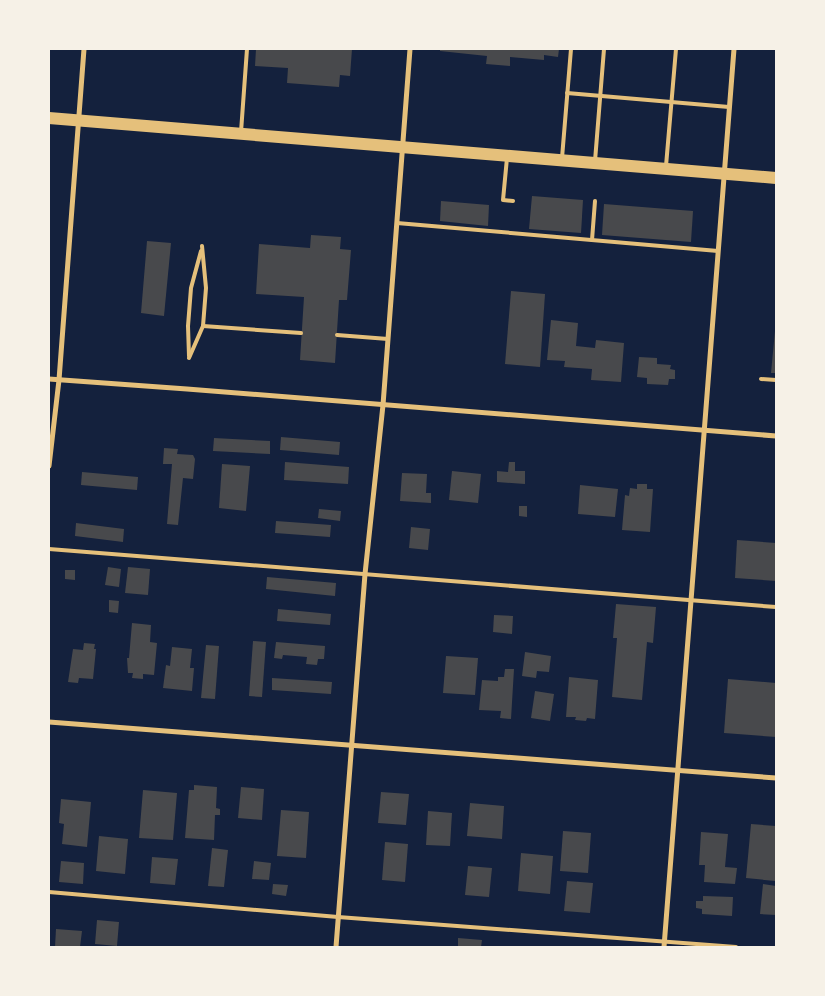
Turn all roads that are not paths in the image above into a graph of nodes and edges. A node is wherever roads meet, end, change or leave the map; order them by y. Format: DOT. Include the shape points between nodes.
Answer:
graph roads {
  1 [pos="84,49"];
  2 [pos="247,49"];
  3 [pos="410,49"];
  4 [pos="571,49"];
  5 [pos="604,49"];
  6 [pos="676,49"];
  7 [pos="734,49"];
  8 [pos="567,93"];
  9 [pos="600,96"];
  10 [pos="672,102"];
  11 [pos="729,108"];
  12 [pos="49,118"];
  13 [pos="79,120"];
  14 [pos="240,134"];
  15 [pos="402,147"];
  16 [pos="507,155"];
  17 [pos="562,160"];
  18 [pos="595,163"];
  19 [pos="666,169"];
  20 [pos="724,174"];
  21 [pos="776,178"];
  22 [pos="513,201"];
  23 [pos="594,202"];
  24 [pos="397,223"];
  25 [pos="592,240"];
  26 [pos="718,251"];
  27 [pos="203,326"];
  28 [pos="302,333"];
  29 [pos="336,335"];
  30 [pos="388,339"];
  31 [pos="761,378"];
  32 [pos="49,379"];
  33 [pos="59,380"];
  34 [pos="776,380"];
  35 [pos="383,405"];
  36 [pos="704,430"];
  37 [pos="776,436"];
  38 [pos="49,466"];
  39 [pos="49,549"];
  40 [pos="365,574"];
  41 [pos="691,601"];
  42 [pos="776,607"];
  43 [pos="49,722"];
  44 [pos="352,746"];
  45 [pos="678,770"];
  46 [pos="776,778"];
  47 [pos="49,892"];
  48 [pos="338,917"];
  49 [pos="665,945"];
  50 [pos="336,947"];
  51 [pos="736,947"];
  1 -- 13 [label="street"];
  2 -- 14 [label="lane"];
  3 -- 15 [label="street"];
  4 -- 8 [label="lane"];
  5 -- 9 [label="lane"];
  6 -- 10 [label="lane"];
  7 -- 11 [label="street"];
  8 -- 9 [label="lane"];
  8 -- 17 [label="lane"];
  9 -- 10 [label="lane"];
  9 -- 18 [label="lane"];
  10 -- 11 [label="lane"];
  10 -- 19 [label="lane"];
  11 -- 20 [label="street"];
  12 -- 13 [label="main road"];
  13 -- 14 [label="main road"];
  13 -- 33 [label="street"];
  14 -- 15 [label="main road"];
  15 -- 16 [label="main road"];
  15 -- 24 [label="street"];
  16 -- 17 [label="main road"];
  16 -- 22 [label="lane" via="503,200"];
  17 -- 18 [label="main road"];
  18 -- 19 [label="main road"];
  19 -- 20 [label="main road"];
  20 -- 21 [label="main road"];
  20 -- 26 [label="street"];
  23 -- 25 [label="lane"];
  24 -- 25 [label="lane"];
  24 -- 30 [label="street"];
  25 -- 26 [label="lane"];
  26 -- 36 [label="street"];
  27 -- 27 [label="lane" via="206,288 202,246 191,288 189,358"];
  27 -- 28 [label="lane"];
  29 -- 30 [label="lane"];
  30 -- 35 [label="street"];
  31 -- 34 [label="lane"];
  32 -- 33 [label="street"];
  33 -- 35 [label="street"];
  33 -- 38 [label="street"];
  35 -- 36 [label="street"];
  35 -- 40 [label="street"];
  36 -- 37 [label="street"];
  36 -- 41 [label="street"];
  39 -- 40 [label="lane"];
  40 -- 41 [label="lane"];
  40 -- 44 [label="street"];
  41 -- 42 [label="lane"];
  41 -- 45 [label="street"];
  43 -- 44 [label="street"];
  44 -- 45 [label="street"];
  44 -- 48 [label="street"];
  45 -- 46 [label="street"];
  45 -- 49 [label="street"];
  47 -- 48 [label="lane"];
  48 -- 49 [label="lane"];
  48 -- 50 [label="street"];
  49 -- 51 [label="lane"];
}
